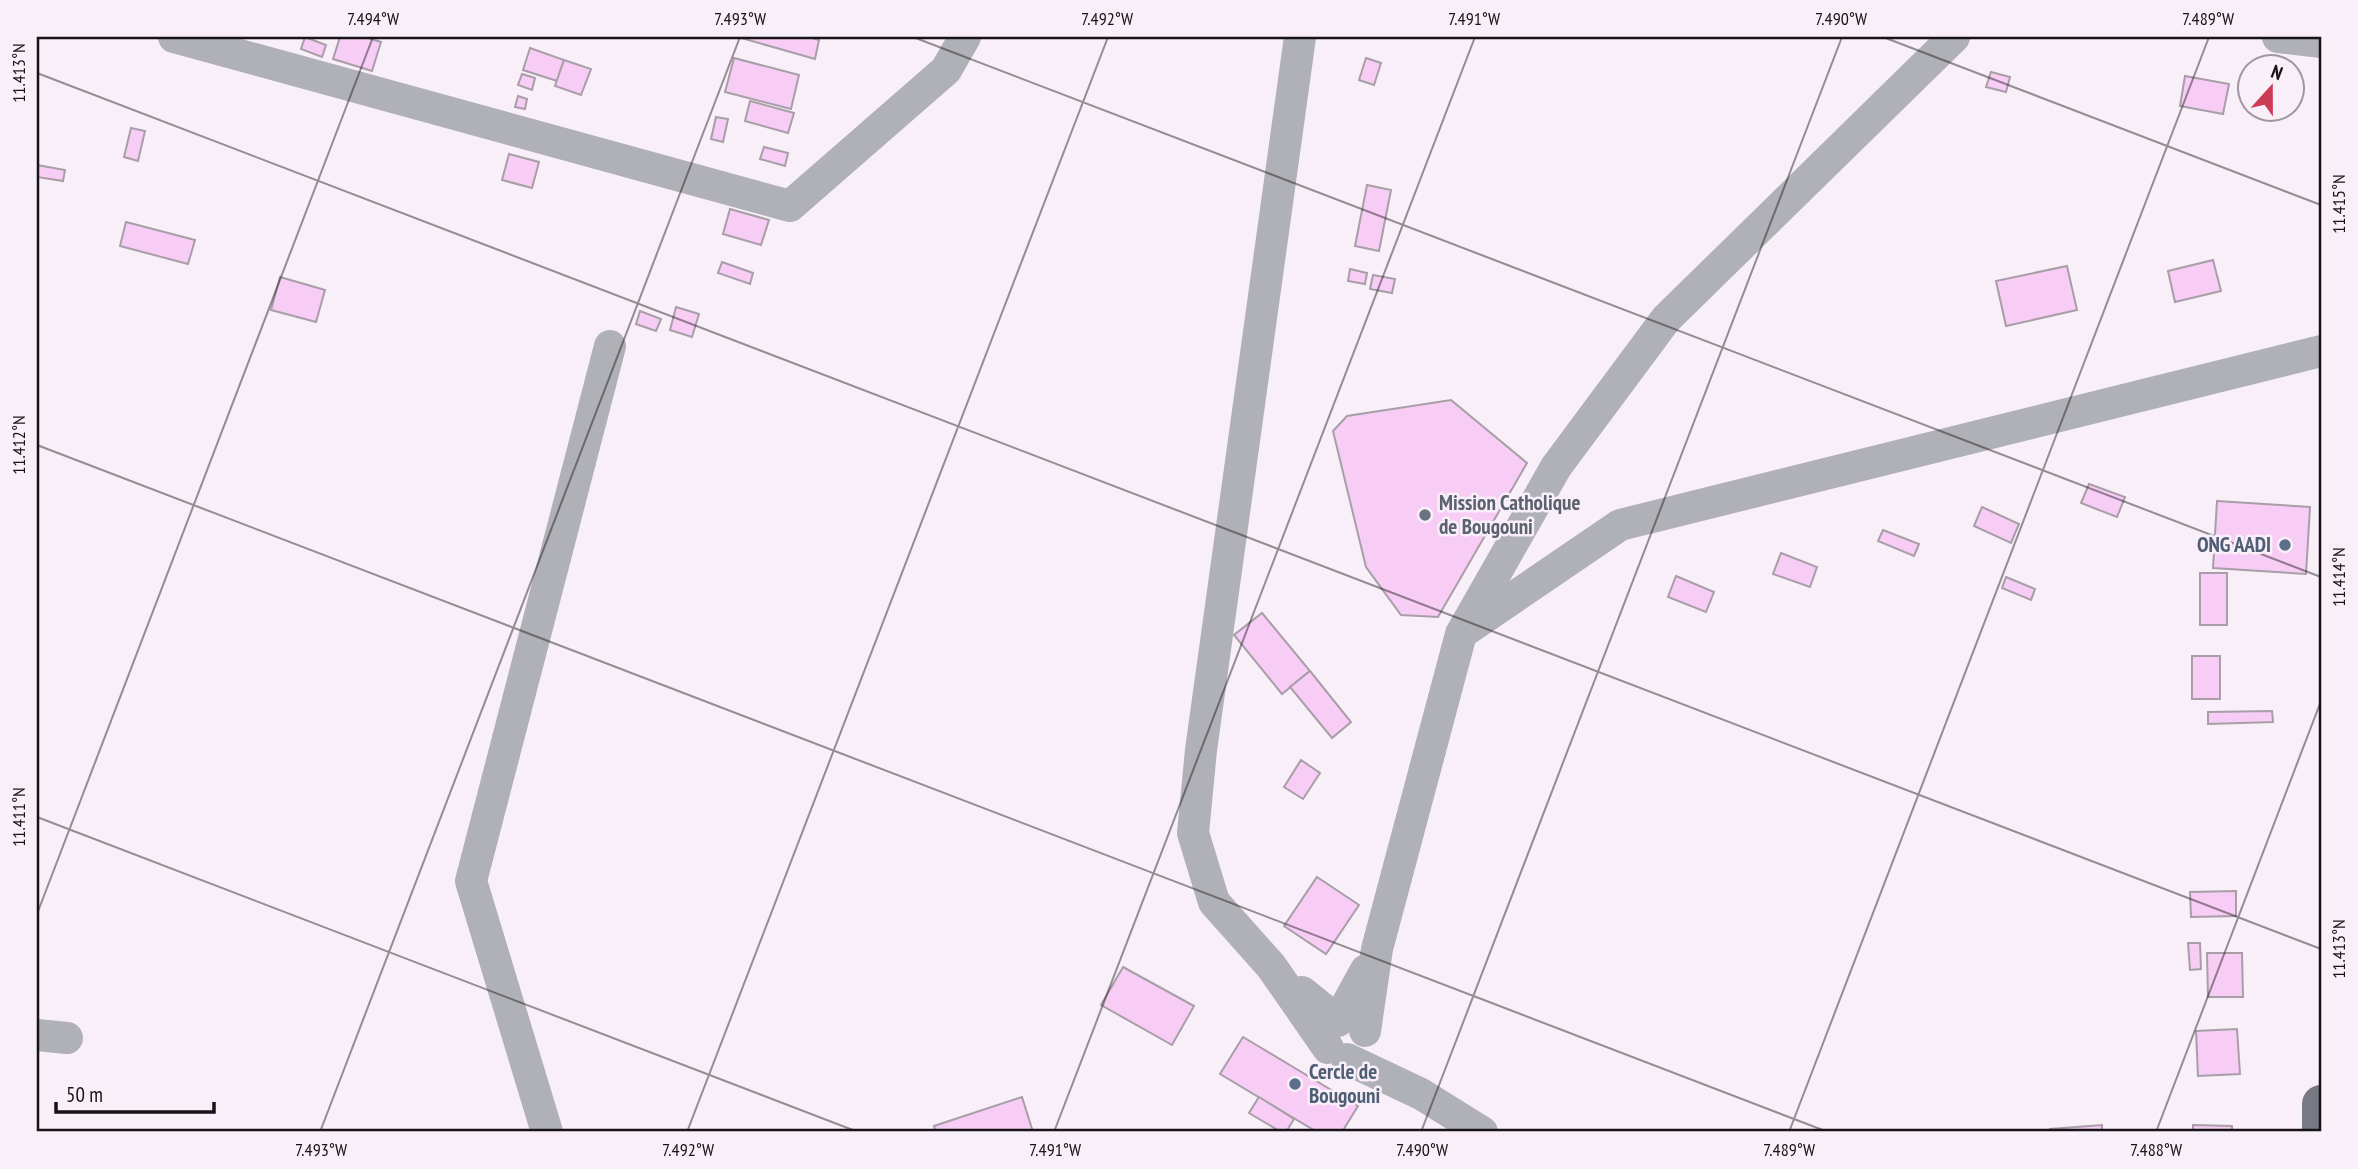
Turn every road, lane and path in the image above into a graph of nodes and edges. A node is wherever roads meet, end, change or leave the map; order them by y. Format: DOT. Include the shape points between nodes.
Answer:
graph roads {
  1 [pos="174,37"];
  2 [pos="965,37"];
  3 [pos="1300,37"];
  4 [pos="1954,37"];
  5 [pos="2278,37"];
  6 [pos="2321,42"];
  7 [pos="610,346"];
  8 [pos="2321,351"];
  9 [pos="1461,634"];
  10 [pos="1349,1040"];
  11 [pos="2321,1104"];
  12 [pos="547,1132"];
  13 [pos="1482,1132"];
  14 [pos="2321,1132"];
  1 -- 2 [label="street" via="790,206 946,70"];
  3 -- 10 [label="street" via="1193,833 1214,902 1271,966"];
  4 -- 9 [label="street" via="1666,319 1556,467"];
  5 -- 6 [label="street"];
  7 -- 12 [label="street" via="471,881"];
  8 -- 9 [label="street" via="1620,525"];
  9 -- 10 [label="street"];
  10 -- 13 [label="street"];
  11 -- 14 [label="main road"];
}
